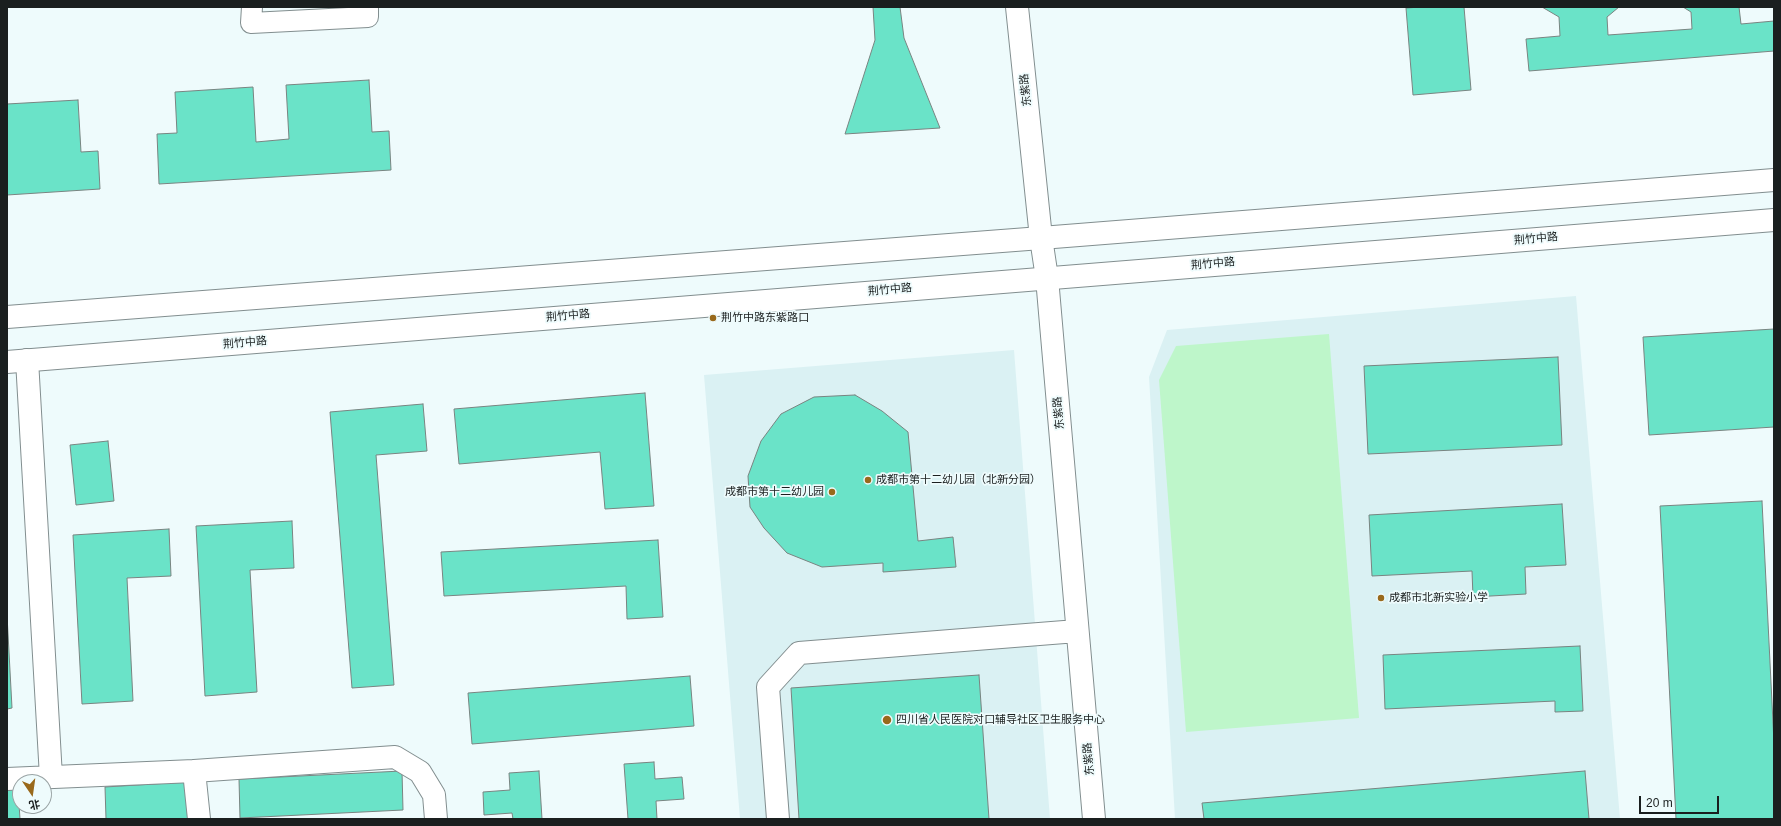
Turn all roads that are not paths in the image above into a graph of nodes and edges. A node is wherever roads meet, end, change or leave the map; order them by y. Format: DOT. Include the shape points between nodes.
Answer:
graph roads {
  1 [pos="252,7"];
  2 [pos="368,7"];
  3 [pos="1017,7"];
  4 [pos="1774,180"];
  5 [pos="1774,220"];
  6 [pos="1041,238"];
  7 [pos="1047,278"];
  8 [pos="7,317"];
  9 [pos="17,361"];
  10 [pos="1078,631"];
  11 [pos="194,771"];
  12 [pos="51,774"];
  13 [pos="52,777"];
  14 [pos="199,819"];
  15 [pos="436,819"];
  16 [pos="778,819"];
  17 [pos="1094,819"];
  1 -- 2 [label="street" via="252,23 368,17"];
  3 -- 6 [label="main road, 东紫路"];
  4 -- 6 [label="main road"];
  5 -- 7 [label="main road, 荆竹中路"];
  6 -- 7 [label="main road, 东紫路"];
  6 -- 8 [label="main road"];
  7 -- 9 [label="main road, 荆竹中路"];
  7 -- 10 [label="main road, 东紫路"];
  9 -- 12 [label="main road"];
  10 -- 16 [label="main road" via="799,653 768,687"];
  10 -- 17 [label="main road, 东紫路"];
  11 -- 13 [label="main road"];
  11 -- 14 [label="main road"];
  11 -- 15 [label="main road" via="395,757 420,772 434,795"];
}
